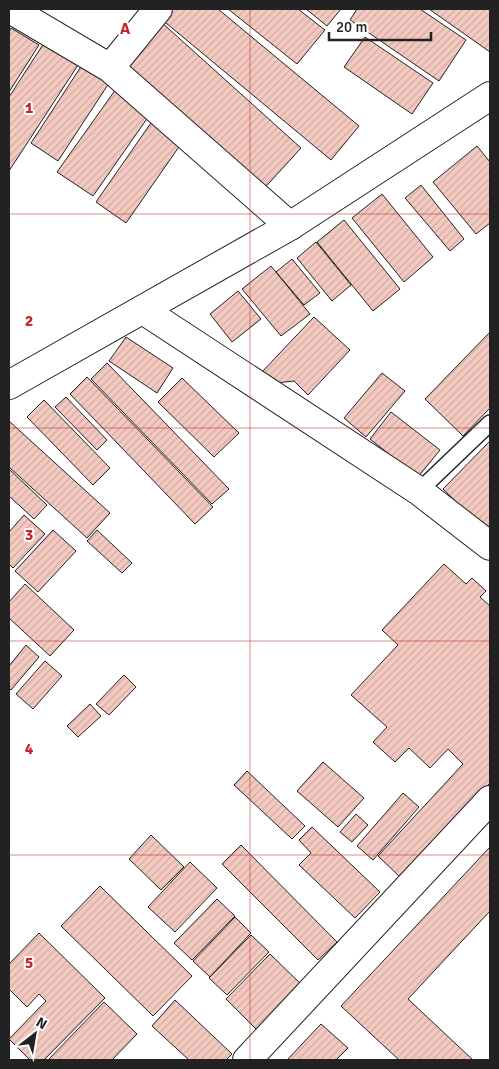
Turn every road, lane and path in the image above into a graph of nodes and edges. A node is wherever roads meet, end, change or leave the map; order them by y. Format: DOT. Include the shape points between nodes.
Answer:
graph roads {
  1 [pos="10,9"];
  2 [pos="155,10"];
  3 [pos="110,68"];
  4 [pos="490,96"];
  5 [pos="290,226"];
  6 [pos="143,310"];
  7 [pos="9,385"];
  8 [pos="490,423"];
  9 [pos="419,491"];
  10 [pos="490,546"];
  11 [pos="490,800"];
  12 [pos="247,1060"];
  1 -- 3 [label="street"];
  2 -- 3 [label="street"];
  3 -- 5 [label="street"];
  4 -- 5 [label="street"];
  5 -- 6 [label="street"];
  6 -- 7 [label="street"];
  6 -- 9 [label="street"];
  8 -- 9 [label="lane"];
  9 -- 10 [label="street"];
  11 -- 12 [label="street"];
}
